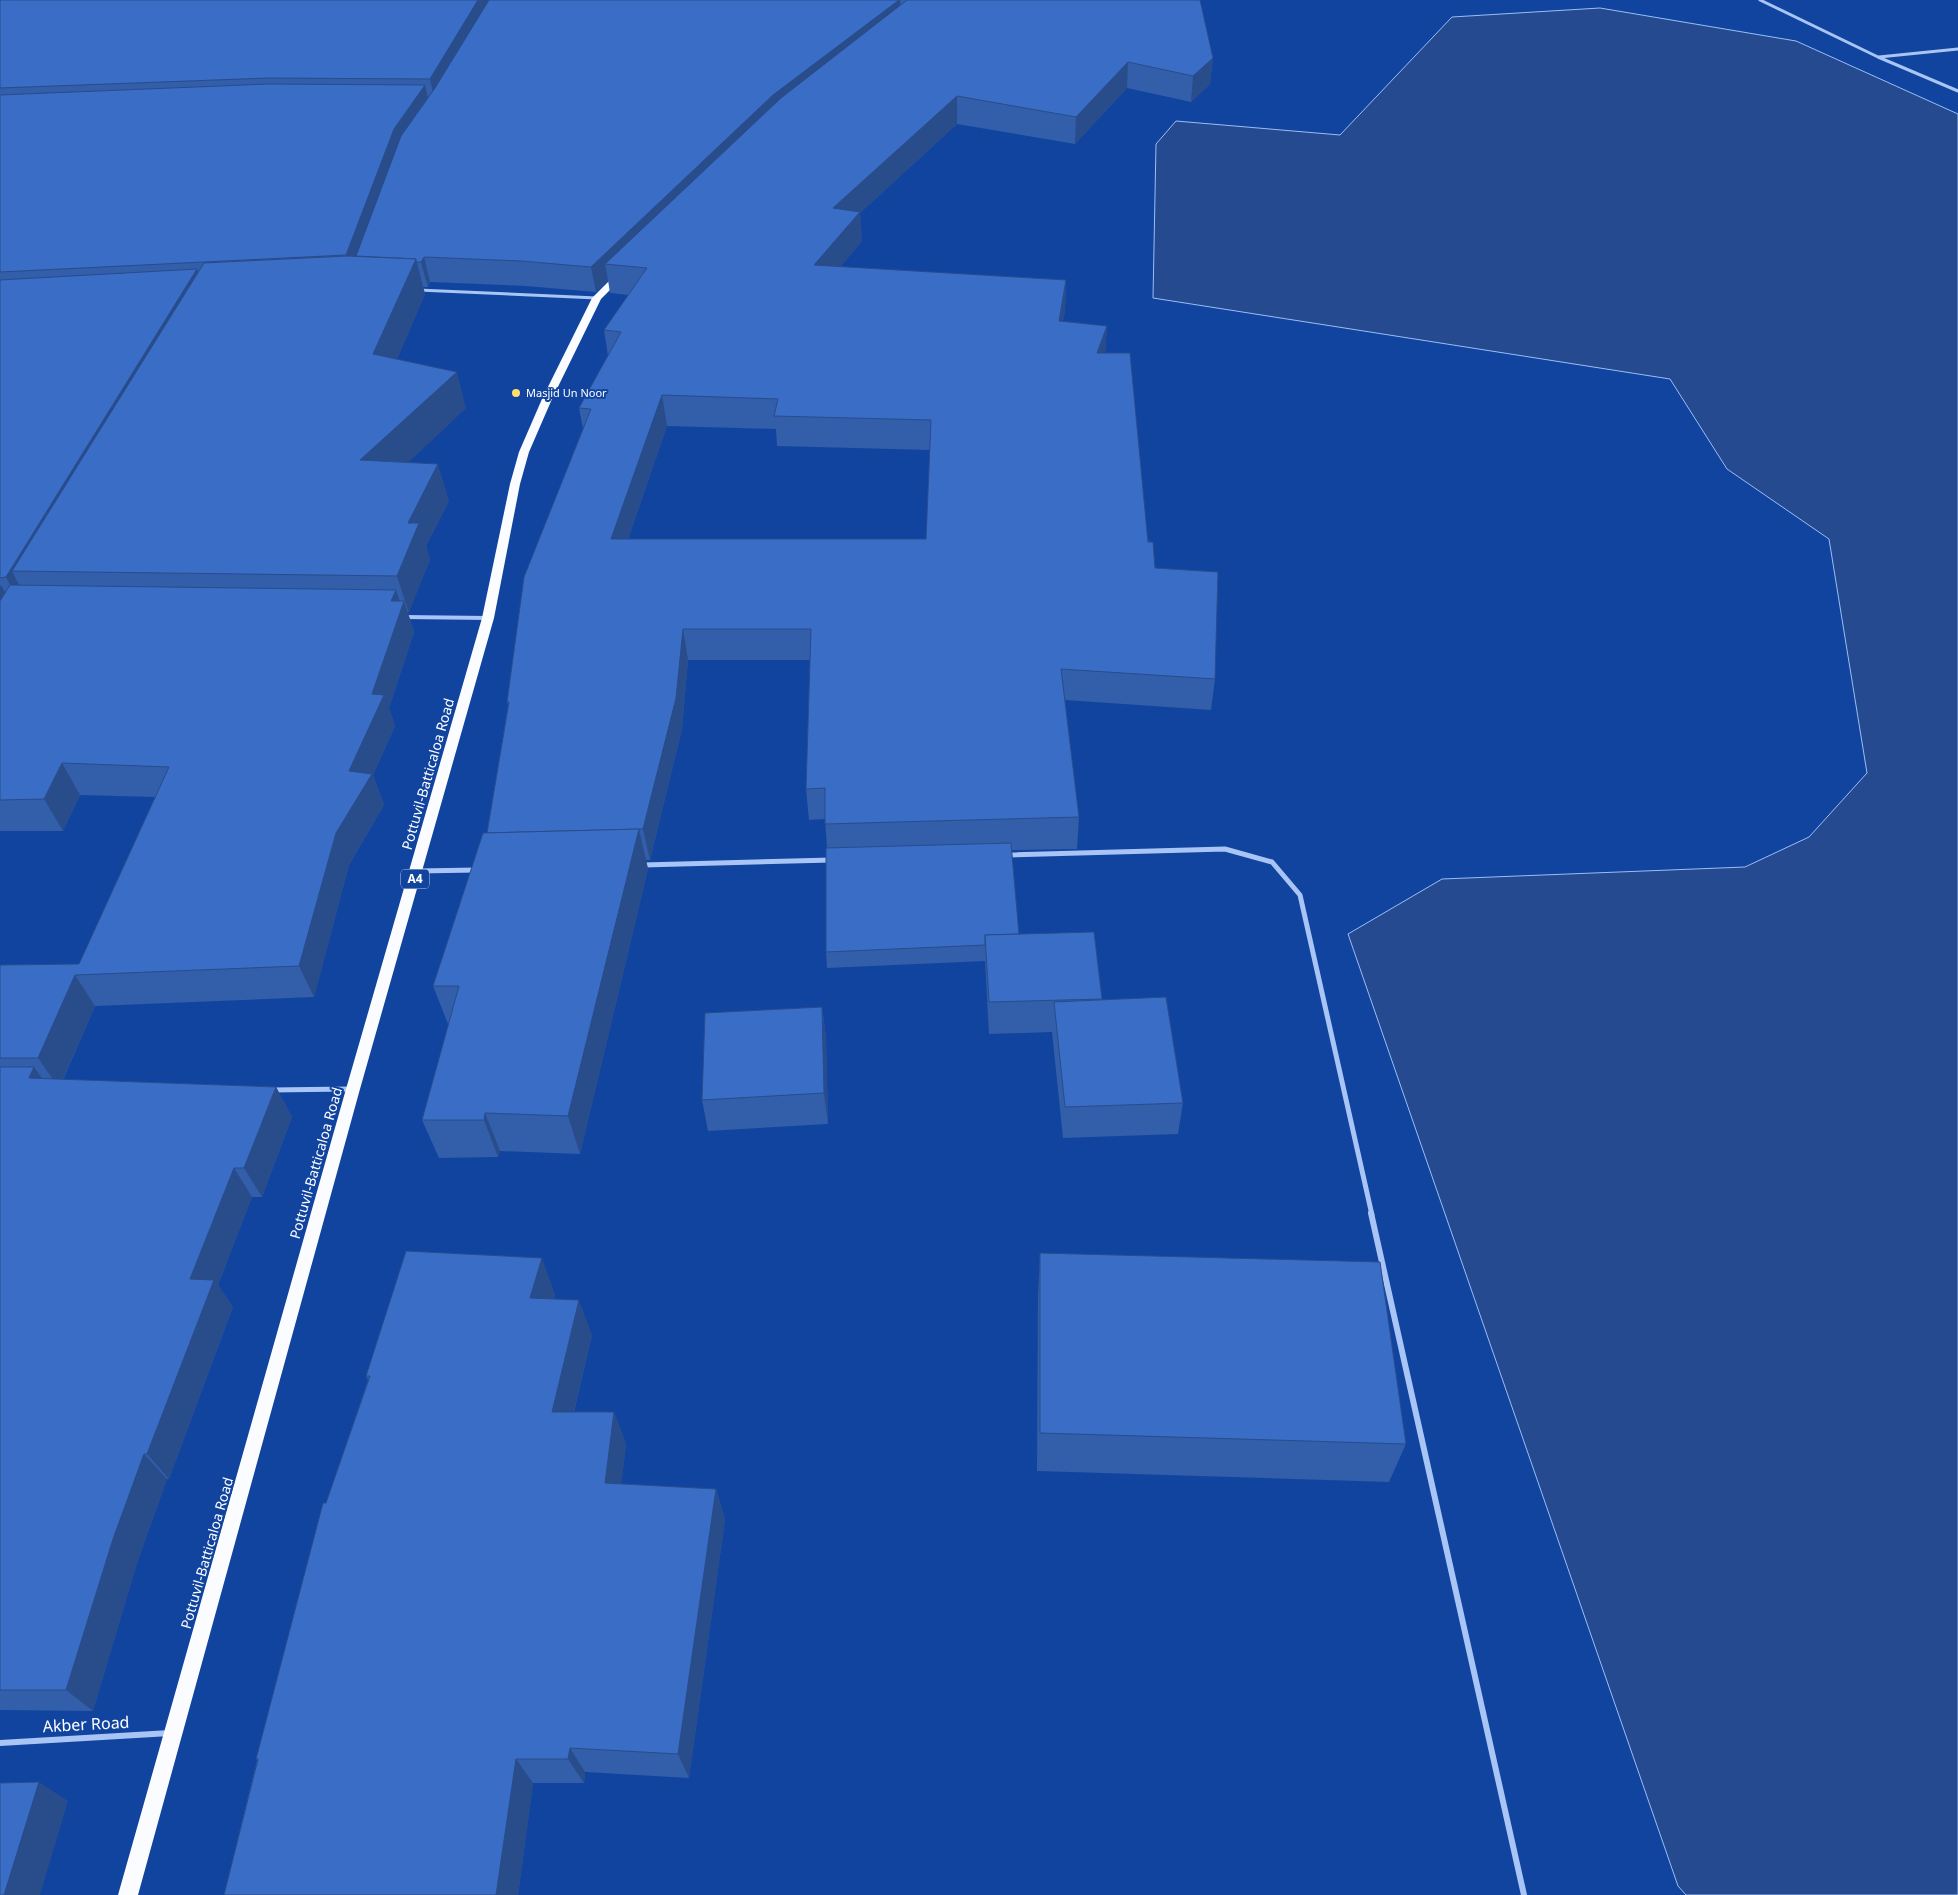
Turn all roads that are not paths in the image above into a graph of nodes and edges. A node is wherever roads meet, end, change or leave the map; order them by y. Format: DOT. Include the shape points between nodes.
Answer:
graph roads {
  1 [pos="1760,0"];
  2 [pos="1958,49"];
  3 [pos="1878,57"];
  4 [pos="1958,91"];
  5 [pos="632,264"];
  6 [pos="414,290"];
  7 [pos="597,298"];
  8 [pos="400,617"];
  9 [pos="488,618"];
  10 [pos="995,856"];
  11 [pos="836,860"];
  12 [pos="636,865"];
  13 [pos="487,869"];
  14 [pos="417,871"];
  15 [pos="265,1090"];
  16 [pos="353,1090"];
  17 [pos="173,1733"];
  18 [pos="0,1743"];
  19 [pos="128,1895"];
  20 [pos="1524,1895"];
  1 -- 3 [label="street"];
  2 -- 3 [label="street"];
  3 -- 4 [label="street"];
  5 -- 7 [label="highway, Pottuvil-Batticaloa Road / A4"];
  6 -- 7 [label="street"];
  7 -- 9 [label="highway, Pottuvil-Batticaloa Road / A4" via="524,452"];
  8 -- 9 [label="street"];
  9 -- 14 [label="highway, Pottuvil-Batticaloa Road / A4"];
  10 -- 20 [label="street" via="1225,849 1272,862 1300,895"];
  11 -- 12 [label="street"];
  13 -- 14 [label="street"];
  14 -- 16 [label="highway, Pottuvil-Batticaloa Road / A4"];
  15 -- 16 [label="street"];
  16 -- 17 [label="highway, Pottuvil-Batticaloa Road / A4"];
  17 -- 18 [label="street, Akber Road"];
  17 -- 19 [label="highway, Pottuvil-Batticaloa Road / A4"];
}
